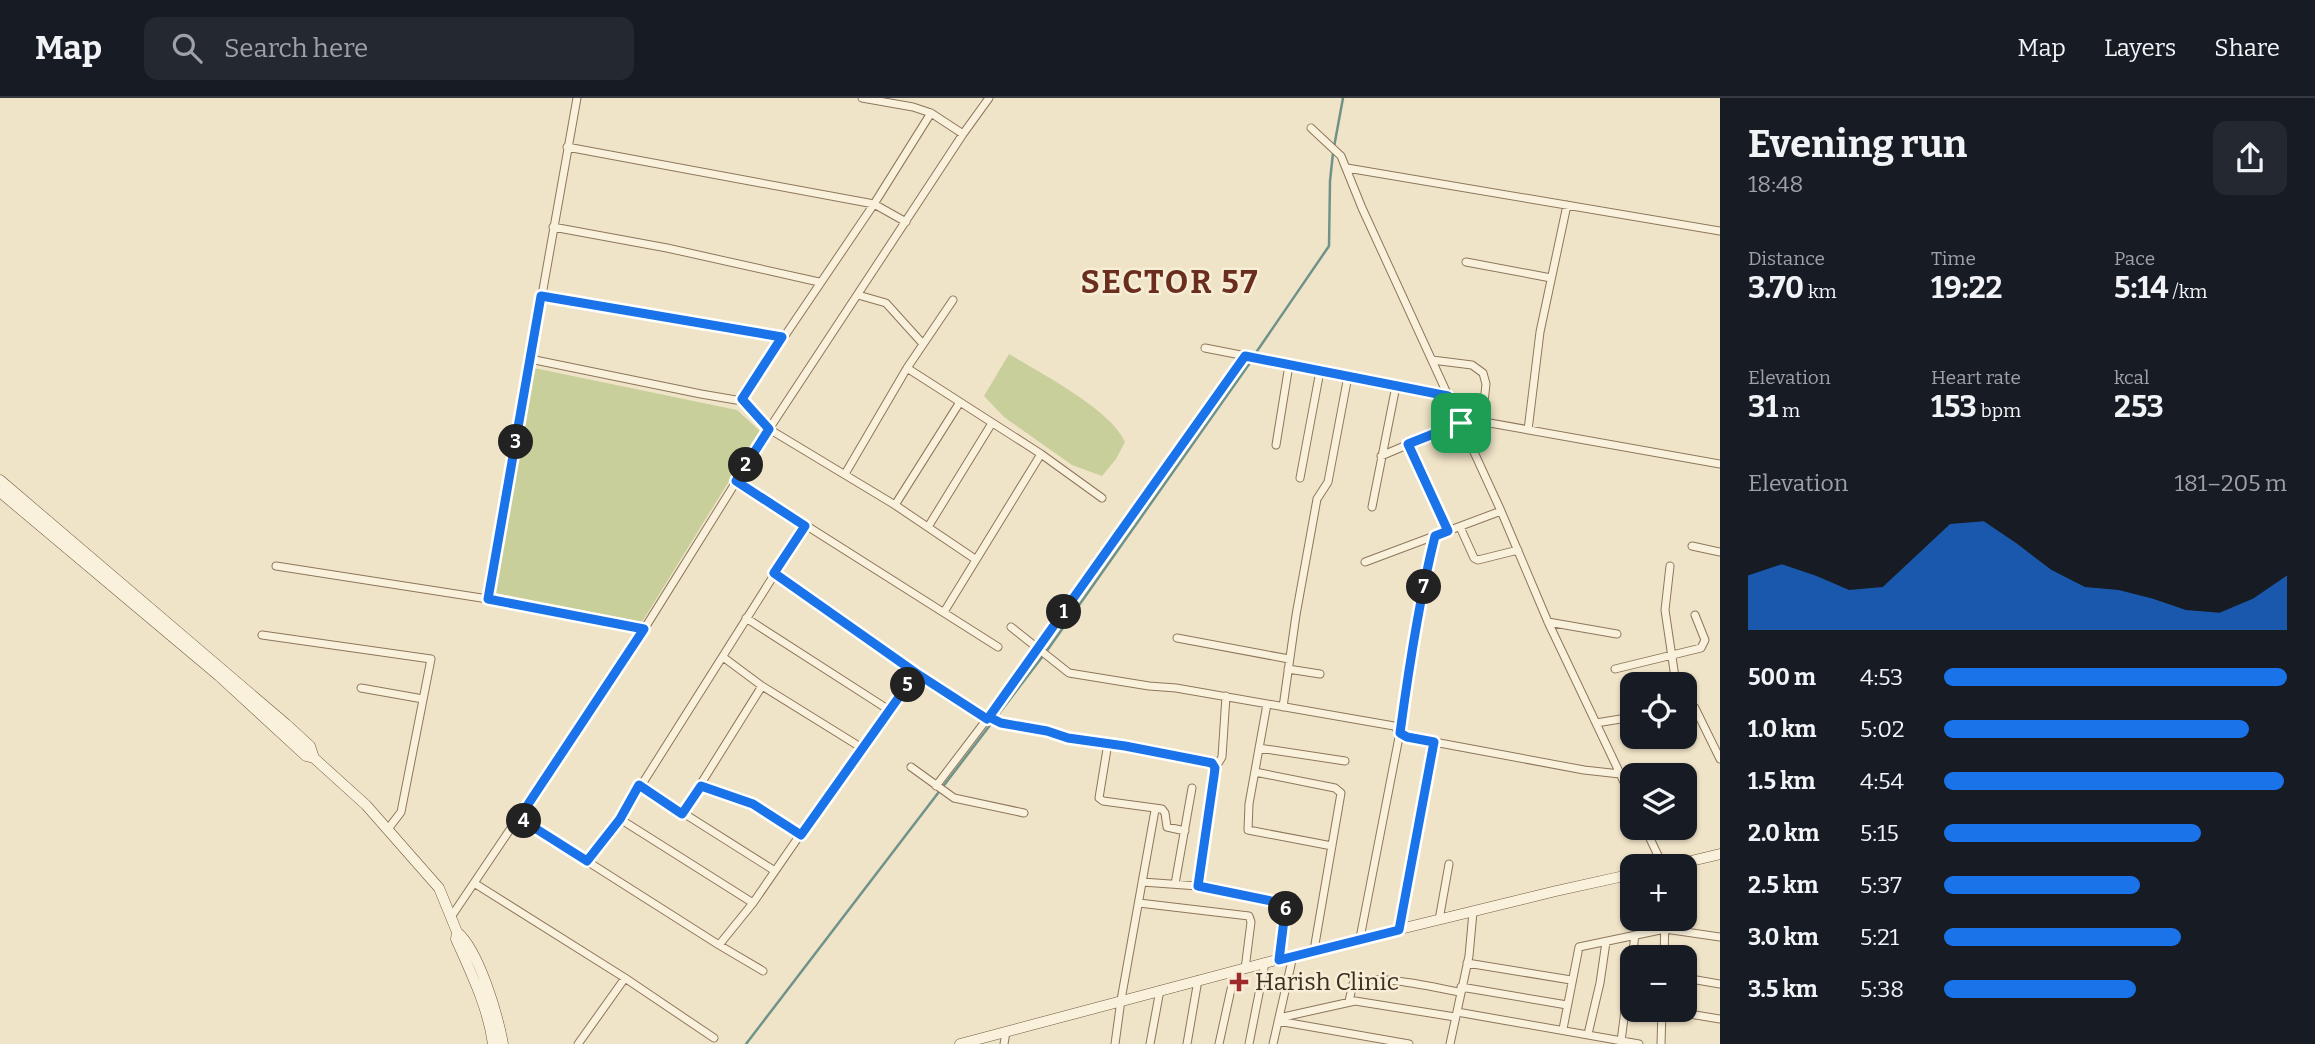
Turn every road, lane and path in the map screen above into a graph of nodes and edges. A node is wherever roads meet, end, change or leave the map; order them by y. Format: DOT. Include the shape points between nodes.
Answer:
graph roads {
  1 [pos="577,98"];
  2 [pos="862,98"];
  3 [pos="989,98"];
  4 [pos="931,113"];
  5 [pos="1311,128"];
  6 [pos="963,134"];
  7 [pos="567,147"];
  8 [pos="1347,168"];
  9 [pos="874,204"];
  10 [pos="1567,205"];
  11 [pos="906,222"];
  12 [pos="553,228"];
  13 [pos="1720,231"];
  14 [pos="1466,262"];
  15 [pos="1551,278"];
  16 [pos="819,282"];
  17 [pos="858,295"];
  18 [pos="541,296"];
  19 [pos="953,300"];
  20 [pos="782,337"];
  21 [pos="923,344"];
  22 [pos="1205,348"];
  23 [pos="1251,358"];
  24 [pos="530,359"];
  25 [pos="1433,360"];
  26 [pos="1289,365"];
  27 [pos="907,368"];
  28 [pos="1320,371"];
  29 [pos="1348,376"];
  30 [pos="1396,386"];
  31 [pos="1448,396"];
  32 [pos="742,399"];
  33 [pos="960,402"];
  34 [pos="1482,421"];
  35 [pos="992,423"];
  36 [pos="1461,423"];
  37 [pos="769,429"];
  38 [pos="1528,430"];
  39 [pos="1408,444"];
  40 [pos="1276,445"];
  41 [pos="1041,454"];
  42 [pos="1381,456"];
  43 [pos="1720,464"];
  44 [pos="845,474"];
  45 [pos="1300,478"];
  46 [pos="0,480"];
  47 [pos="736,481"];
  48 [pos="0,492"];
  49 [pos="1102,498"];
  50 [pos="895,505"];
  51 [pos="1372,507"];
  52 [pos="1501,511"];
  53 [pos="805,526"];
  54 [pos="928,527"];
  55 [pos="1460,527"];
  56 [pos="1448,531"];
  57 [pos="1435,536"];
  58 [pos="1692,546"];
  59 [pos="1518,550"];
  60 [pos="1720,552"];
  61 [pos="975,559"];
  62 [pos="1365,562"];
  63 [pos="276,566"];
  64 [pos="1670,566"];
  65 [pos="774,573"];
  66 [pos="488,599"];
  67 [pos="944,612"];
  68 [pos="1695,615"];
  69 [pos="746,618"];
  70 [pos="1548,622"];
  71 [pos="1012,627"];
  72 [pos="644,629"];
  73 [pos="1617,634"];
  74 [pos="262,635"];
  75 [pos="1177,638"];
  76 [pos="998,647"];
  77 [pos="1040,649"];
  78 [pos="1671,656"];
  79 [pos="723,657"];
  80 [pos="1289,659"];
  81 [pos="1615,668"];
  82 [pos="1288,669"];
  83 [pos="1674,672"];
  84 [pos="916,673"];
  85 [pos="1320,674"];
  86 [pos="762,686"];
  87 [pos="361,688"];
  88 [pos="1226,696"];
  89 [pos="423,699"];
  90 [pos="1267,704"];
  91 [pos="1283,707"];
  92 [pos="889,710"];
  93 [pos="1697,712"];
  94 [pos="991,719"];
  95 [pos="1620,719"];
  96 [pos="1596,723"];
  97 [pos="1400,733"];
  98 [pos="1434,742"];
  99 [pos="1108,743"];
  100 [pos="862,748"];
  101 [pos="1259,748"];
  102 [pos="314,758"];
  103 [pos="1720,759"];
  104 [pos="1345,761"];
  105 [pos="1214,765"];
  106 [pos="911,767"];
  107 [pos="1255,772"];
  108 [pos="1620,774"];
  109 [pos="639,785"];
  110 [pos="701,786"];
  111 [pos="937,787"];
  112 [pos="1192,788"];
  113 [pos="1155,810"];
  114 [pos="1024,813"];
  115 [pos="682,814"];
  116 [pos="519,818"];
  117 [pos="620,819"];
  118 [pos="388,830"];
  119 [pos="1185,831"];
  120 [pos="801,835"];
  121 [pos="1332,846"];
  122 [pos="1720,854"];
  123 [pos="1697,860"];
  124 [pos="587,861"];
  125 [pos="1449,864"];
  126 [pos="775,871"];
  127 [pos="1620,877"];
  128 [pos="1142,882"];
  129 [pos="474,883"];
  130 [pos="1175,884"];
  131 [pos="1198,886"];
  132 [pos="753,903"];
  133 [pos="1139,903"];
  134 [pos="1473,912"];
  135 [pos="451,917"];
  136 [pos="1438,920"];
  137 [pos="1399,930"];
  138 [pos="1655,931"];
  139 [pos="1679,931"];
  140 [pos="457,932"];
  141 [pos="1634,935"];
  142 [pos="1720,937"];
  143 [pos="1360,938"];
  144 [pos="1606,942"];
  145 [pos="719,945"];
  146 [pos="1314,950"];
  147 [pos="1293,956"];
  148 [pos="1279,960"];
  149 [pos="1265,963"];
  150 [pos="1467,963"];
  151 [pos="1240,970"];
  152 [pos="764,971"];
  153 [pos="625,978"];
  154 [pos="1198,980"];
  155 [pos="1571,980"];
  156 [pos="1697,980"];
  157 [pos="1720,984"];
  158 [pos="1461,989"];
  159 [pos="1160,990"];
  160 [pos="1121,1000"];
  161 [pos="1349,1001"];
  162 [pos="1567,1005"];
  163 [pos="1456,1014"];
  164 [pos="1697,1015"];
  165 [pos="1720,1018"];
  166 [pos="1279,1020"];
  167 [pos="1663,1022"];
  168 [pos="1563,1029"];
  169 [pos="1006,1032"];
  170 [pos="1588,1034"];
  171 [pos="714,1038"];
  172 [pos="1609,1041"];
  173 [pos="1621,1041"];
  174 [pos="493,1044"];
  175 [pos="503,1044"];
  176 [pos="578,1044"];
  177 [pos="960,1044"];
  178 [pos="1004,1044"];
  179 [pos="1115,1044"];
  180 [pos="1150,1044"];
  181 [pos="1186,1044"];
  182 [pos="1219,1044"];
  183 [pos="1249,1044"];
  184 [pos="1273,1044"];
  185 [pos="1409,1044"];
  186 [pos="1450,1044"];
  187 [pos="1639,1044"];
  188 [pos="1661,1044"];
  1 -- 7 [label="street"];
  2 -- 4 [label="street"];
  3 -- 6 [label="street"];
  4 -- 6 [label="street"];
  4 -- 9 [label="street"];
  5 -- 8 [label="street"];
  6 -- 11 [label="street"];
  7 -- 9 [label="street"];
  7 -- 12 [label="street"];
  8 -- 10 [label="street"];
  8 -- 25 [label="street"];
  9 -- 11 [label="street"];
  9 -- 16 [label="street"];
  10 -- 13 [label="street"];
  10 -- 15 [label="street"];
  11 -- 17 [label="street"];
  12 -- 16 [label="street"];
  12 -- 18 [label="street"];
  14 -- 15 [label="street"];
  15 -- 38 [label="street"];
  16 -- 20 [label="street"];
  17 -- 21 [label="street" via="886,303"];
  17 -- 37 [label="street"];
  18 -- 20 [label="street"];
  18 -- 24 [label="street"];
  19 -- 21 [label="street"];
  20 -- 32 [label="street"];
  21 -- 27 [label="street"];
  22 -- 23 [label="street"];
  23 -- 26 [label="street"];
  23 -- 77 [label="street"];
  24 -- 32 [label="street"];
  24 -- 66 [label="street"];
  25 -- 31 [label="street"];
  25 -- 34 [label="street" via="1472,365 1483,373"];
  26 -- 28 [label="street"];
  26 -- 40 [label="street"];
  27 -- 33 [label="street"];
  27 -- 44 [label="street"];
  28 -- 29 [label="street"];
  28 -- 45 [label="street"];
  29 -- 30 [label="street"];
  29 -- 80 [label="street" via="1328,482 1317,496"];
  30 -- 31 [label="street"];
  30 -- 42 [label="street"];
  31 -- 36 [label="street"];
  32 -- 37 [label="street"];
  33 -- 35 [label="street"];
  33 -- 50 [label="street"];
  34 -- 36 [label="street"];
  34 -- 38 [label="street"];
  35 -- 41 [label="street"];
  35 -- 54 [label="street"];
  36 -- 39 [label="street"];
  36 -- 52 [label="street"];
  37 -- 44 [label="street"];
  37 -- 47 [label="street"];
  38 -- 43 [label="street"];
  39 -- 42 [label="street"];
  39 -- 56 [label="street"];
  41 -- 49 [label="street"];
  41 -- 61 [label="street"];
  42 -- 51 [label="street"];
  44 -- 50 [label="street"];
  46 -- 102 [label="street" via="286,724 310,747"];
  47 -- 53 [label="street"];
  47 -- 72 [label="street"];
  48 -- 102 [label="street"];
  50 -- 54 [label="street"];
  52 -- 55 [label="street"];
  52 -- 59 [label="street"];
  53 -- 65 [label="street"];
  53 -- 67 [label="street"];
  54 -- 61 [label="street"];
  55 -- 56 [label="street"];
  55 -- 59 [label="street" via="1478,560"];
  56 -- 57 [label="street"];
  57 -- 62 [label="street"];
  57 -- 97 [label="street" via="1408,667"];
  58 -- 60 [label="street"];
  59 -- 70 [label="street"];
  61 -- 67 [label="street"];
  63 -- 66 [label="street"];
  64 -- 78 [label="street" via="1665,610"];
  65 -- 69 [label="street"];
  65 -- 84 [label="street"];
  66 -- 72 [label="street"];
  67 -- 76 [label="street"];
  68 -- 78 [label="street" via="1703,646"];
  69 -- 79 [label="street"];
  69 -- 92 [label="street"];
  70 -- 73 [label="street"];
  70 -- 96 [label="street"];
  71 -- 77 [label="street"];
  72 -- 116 [label="street"];
  74 -- 89 [label="street" via="431,659"];
  75 -- 80 [label="street"];
  77 -- 88 [label="street" via="1069,673"];
  77 -- 94 [label="street"];
  78 -- 81 [label="street"];
  78 -- 83 [label="street"];
  79 -- 86 [label="street"];
  79 -- 109 [label="street"];
  80 -- 82 [label="street"];
  82 -- 85 [label="street"];
  82 -- 91 [label="street"];
  84 -- 92 [label="street"];
  84 -- 94 [label="street"];
  86 -- 100 [label="street"];
  86 -- 110 [label="street"];
  87 -- 89 [label="street"];
  88 -- 90 [label="street"];
  88 -- 105 [label="street" via="1222,757"];
  89 -- 118 [label="street" via="401,812"];
  90 -- 91 [label="street"];
  90 -- 101 [label="street"];
  91 -- 97 [label="street" via="1394,726"];
  92 -- 100 [label="street"];
  93 -- 103 [label="street"];
  94 -- 99 [label="street"];
  94 -- 111 [label="street"];
  95 -- 96 [label="street"];
  96 -- 108 [label="street"];
  97 -- 98 [label="street"];
  97 -- 143 [label="street"];
  98 -- 108 [label="street"];
  98 -- 137 [label="street"];
  99 -- 105 [label="street"];
  99 -- 113 [label="street" via="1099,798"];
  100 -- 120 [label="street"];
  101 -- 104 [label="street"];
  101 -- 107 [label="street"];
  102 -- 118 [label="street"];
  105 -- 131 [label="street"];
  106 -- 111 [label="street"];
  107 -- 121 [label="street" via="1340,791"];
  107 -- 121 [label="street" via="1248,830"];
  109 -- 115 [label="street"];
  109 -- 117 [label="street"];
  110 -- 115 [label="street"];
  110 -- 120 [label="street" via="753,804"];
  111 -- 114 [label="street" via="965,801"];
  112 -- 119 [label="street"];
  113 -- 119 [label="street" via="1164,811 1167,827"];
  113 -- 128 [label="street"];
  115 -- 126 [label="street"];
  116 -- 124 [label="street"];
  116 -- 129 [label="street"];
  117 -- 124 [label="street"];
  117 -- 132 [label="street"];
  118 -- 135 [label="street" via="439,888"];
  119 -- 130 [label="street"];
  120 -- 126 [label="street"];
  121 -- 146 [label="street"];
  122 -- 123 [label="street"];
  124 -- 145 [label="street"];
  125 -- 136 [label="street"];
  126 -- 132 [label="street"];
  127 -- 134 [label="street"];
  128 -- 130 [label="street"];
  128 -- 133 [label="street"];
  129 -- 135 [label="street"];
  129 -- 153 [label="street"];
  130 -- 131 [label="street"];
  131 -- 148 [label="street" via="1286,904"];
  132 -- 145 [label="street"];
  133 -- 151 [label="street" via="1249,916"];
  133 -- 160 [label="street"];
  134 -- 136 [label="street"];
  134 -- 150 [label="street"];
  135 -- 140 [label="street"];
  136 -- 137 [label="street"];
  137 -- 143 [label="street"];
  138 -- 141 [label="street"];
  139 -- 142 [label="street"];
  140 -- 174 [label="street"];
  140 -- 175 [label="street" via="480,970"];
  141 -- 144 [label="street"];
  141 -- 173 [label="street"];
  143 -- 146 [label="street"];
  144 -- 155 [label="street" via="1579,947"];
  144 -- 170 [label="street"];
  145 -- 152 [label="street"];
  146 -- 147 [label="street"];
  147 -- 148 [label="street"];
  147 -- 166 [label="street"];
  148 -- 149 [label="street"];
  149 -- 151 [label="street"];
  149 -- 183 [label="street"];
  150 -- 155 [label="street"];
  150 -- 158 [label="street"];
  151 -- 154 [label="street"];
  151 -- 182 [label="street"];
  153 -- 171 [label="street"];
  153 -- 176 [label="street"];
  154 -- 159 [label="street"];
  154 -- 181 [label="street"];
  155 -- 162 [label="street"];
  156 -- 157 [label="street"];
  158 -- 161 [label="street" via="1374,979 1353,984"];
  158 -- 162 [label="street"];
  158 -- 163 [label="street"];
  159 -- 160 [label="street"];
  159 -- 180 [label="street"];
  160 -- 169 [label="street"];
  160 -- 179 [label="street"];
  161 -- 163 [label="street"];
  161 -- 166 [label="street"];
  162 -- 168 [label="street"];
  163 -- 168 [label="street"];
  163 -- 186 [label="street"];
  164 -- 165 [label="street"];
  166 -- 184 [label="street"];
  166 -- 185 [label="street"];
  167 -- 188 [label="street"];
  168 -- 170 [label="street"];
  169 -- 177 [label="street"];
  169 -- 178 [label="street"];
  170 -- 172 [label="street"];
  172 -- 173 [label="street"];
  173 -- 187 [label="street"];
}
